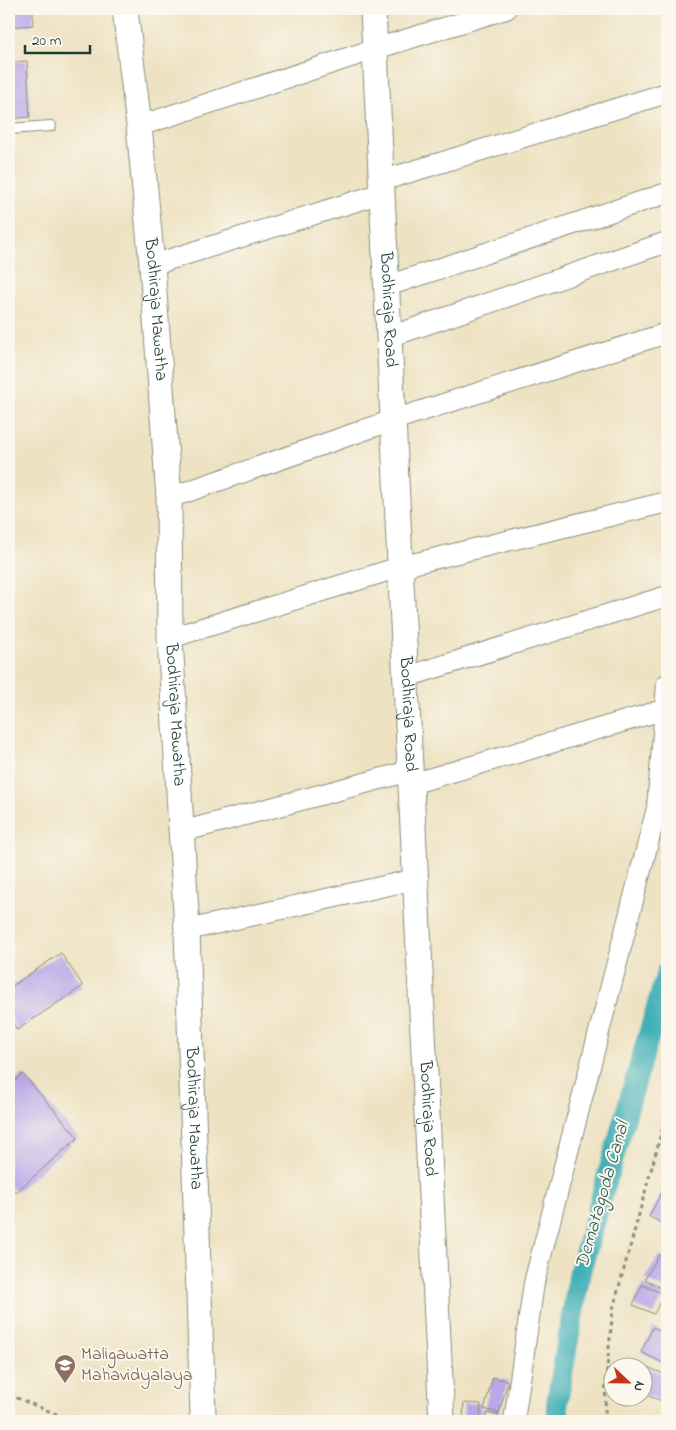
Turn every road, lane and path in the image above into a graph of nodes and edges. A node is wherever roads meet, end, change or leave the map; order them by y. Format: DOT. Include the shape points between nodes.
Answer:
graph roads {
  1 [pos="125,9"];
  2 [pos="373,9"];
  3 [pos="506,9"];
  4 [pos="375,49"];
  5 [pos="667,93"];
  6 [pos="51,126"];
  7 [pos="139,126"];
  8 [pos="9,129"];
  9 [pos="382,187"];
  10 [pos="667,194"];
  11 [pos="667,242"];
  12 [pos="152,265"];
  13 [pos="387,286"];
  14 [pos="667,333"];
  15 [pos="389,337"];
  16 [pos="393,420"];
  17 [pos="169,498"];
  18 [pos="667,502"];
  19 [pos="400,567"];
  20 [pos="667,596"];
  21 [pos="170,638"];
  22 [pos="406,677"];
  23 [pos="667,684"];
  24 [pos="666,708"];
  25 [pos="411,777"];
  26 [pos="182,832"];
  27 [pos="416,879"];
  28 [pos="187,930"];
  29 [pos="667,1112"];
  30 [pos="9,1395"];
  31 [pos="74,1421"];
  32 [pos="201,1421"];
  33 [pos="442,1421"];
  34 [pos="514,1421"];
  35 [pos="605,1421"];
  1 -- 7 [label="street, Bodhiraja Mawatha"];
  2 -- 4 [label="street, Bodhiraja Road"];
  3 -- 4 [label="street"];
  4 -- 7 [label="street"];
  4 -- 9 [label="street, Bodhiraja Road"];
  5 -- 9 [label="street"];
  6 -- 8 [label="lane"];
  7 -- 12 [label="street, Bodhiraja Mawatha"];
  9 -- 12 [label="street"];
  9 -- 13 [label="street, Bodhiraja Road"];
  10 -- 13 [label="street"];
  11 -- 15 [label="street"];
  12 -- 17 [label="street, Bodhiraja Mawatha"];
  13 -- 15 [label="street, Bodhiraja Road"];
  14 -- 16 [label="street"];
  15 -- 16 [label="street, Bodhiraja Road"];
  16 -- 17 [label="street"];
  16 -- 19 [label="street, Bodhiraja Road"];
  17 -- 21 [label="street, Bodhiraja Mawatha"];
  18 -- 19 [label="street"];
  19 -- 21 [label="street"];
  19 -- 22 [label="street, Bodhiraja Road"];
  20 -- 22 [label="street"];
  21 -- 26 [label="street, Bodhiraja Mawatha"];
  22 -- 25 [label="street, Bodhiraja Road"];
  23 -- 24 [label="street"];
  24 -- 25 [label="street"];
  24 -- 34 [label="street" via="657,808 534,1283"];
  25 -- 26 [label="street"];
  25 -- 27 [label="street, Bodhiraja Road"];
  26 -- 28 [label="street, Bodhiraja Mawatha"];
  27 -- 28 [label="street"];
  27 -- 33 [label="street, Bodhiraja Road"];
  28 -- 32 [label="street, Bodhiraja Mawatha"];
  29 -- 35 [label="path" via="613,1309"];
  30 -- 31 [label="path"];
}
